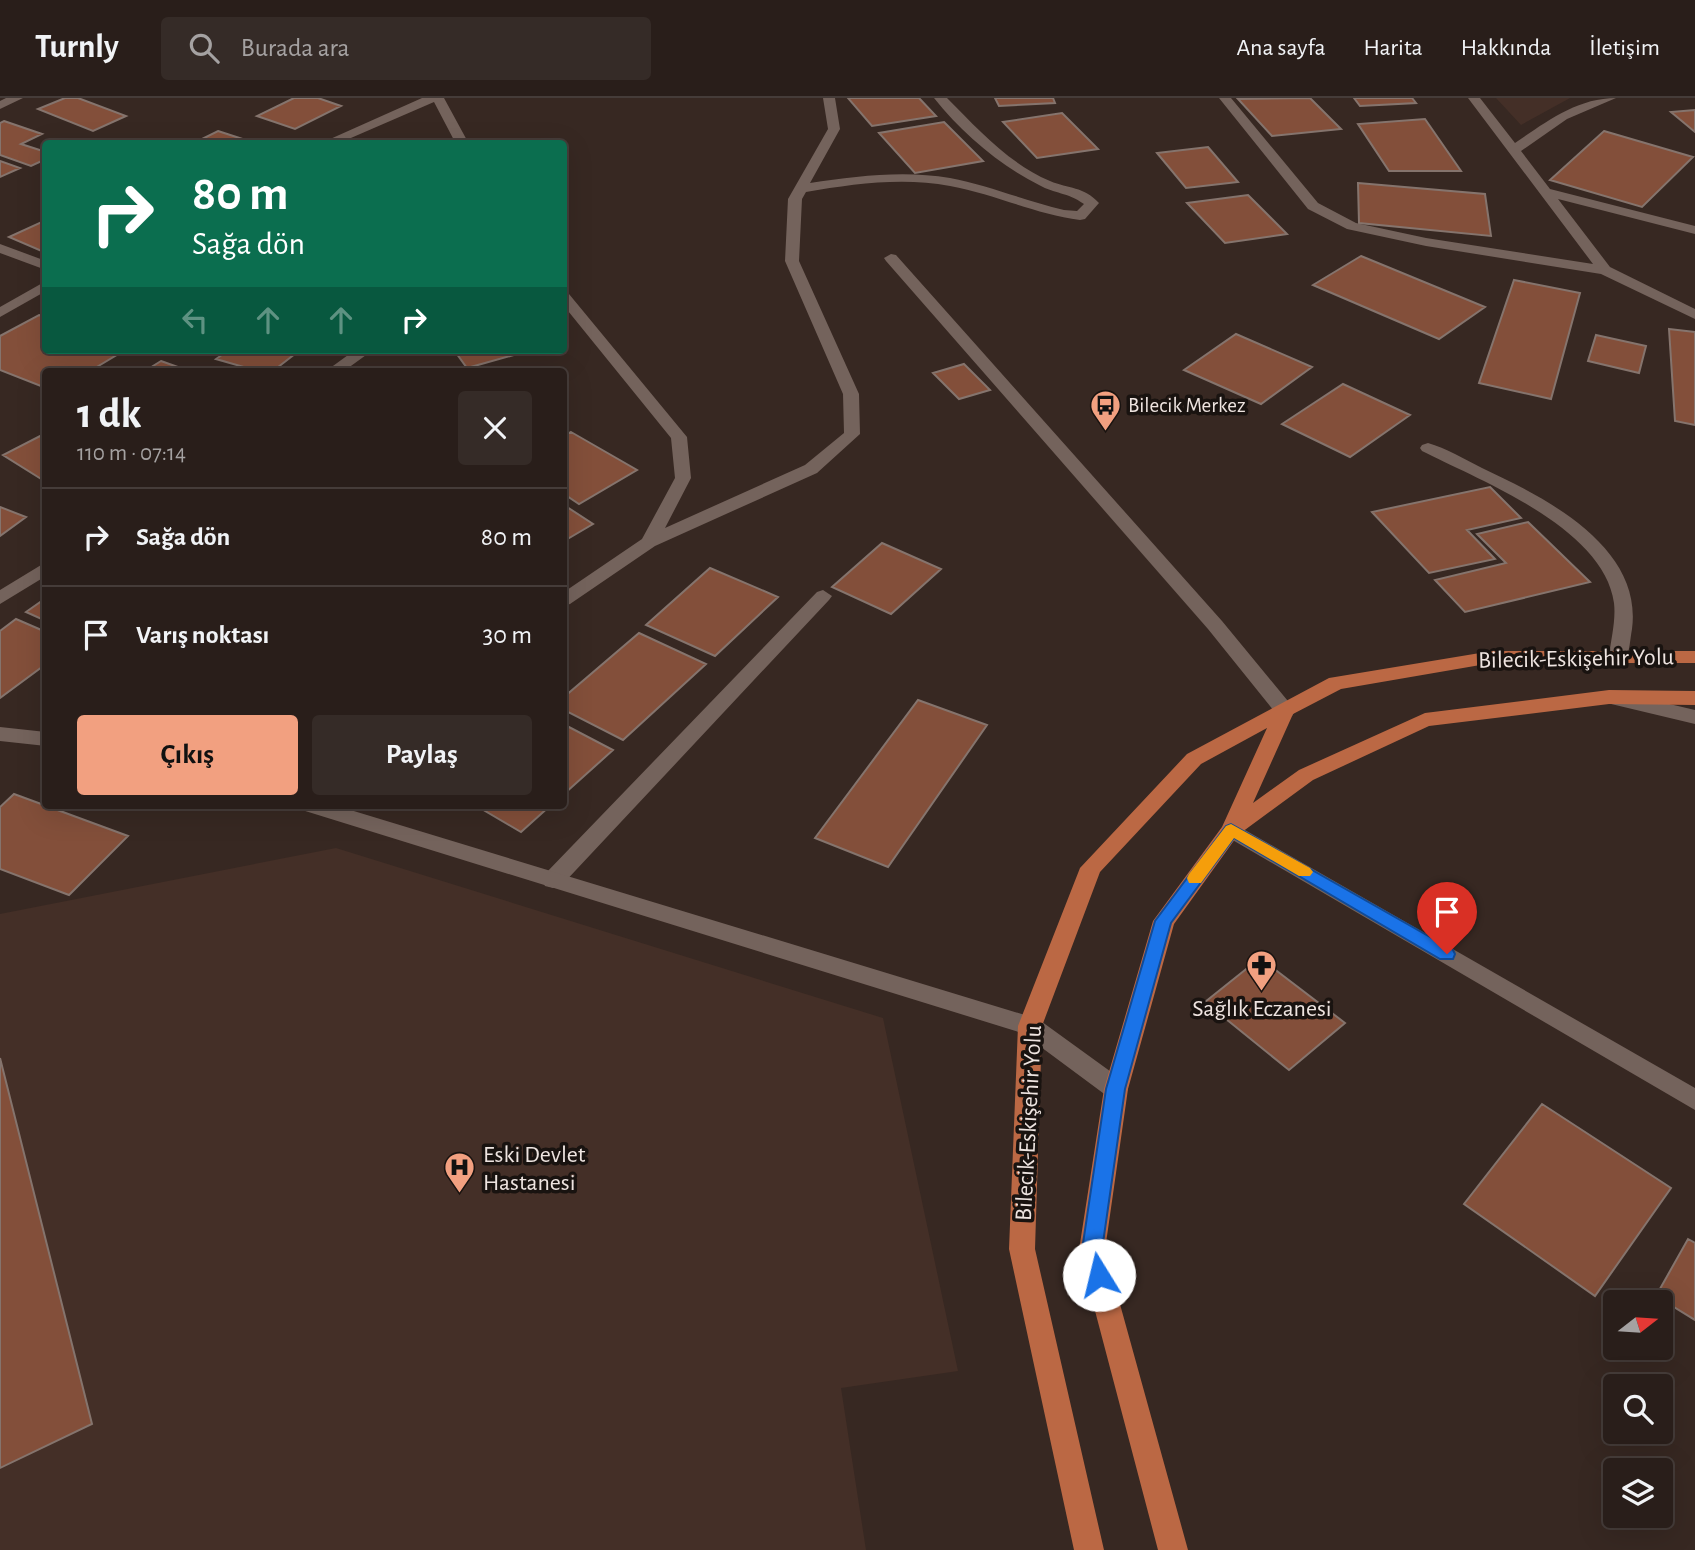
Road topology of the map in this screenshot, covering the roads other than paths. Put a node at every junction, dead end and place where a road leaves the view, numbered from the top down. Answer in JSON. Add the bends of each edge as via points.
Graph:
{"nodes":[{"id":1,"x":16,"y":98,"type":"edge"},
{"id":2,"x":432,"y":98,"type":"edge"},
{"id":3,"x":438,"y":98,"type":"edge"},
{"id":4,"x":829,"y":98,"type":"edge"},
{"id":5,"x":940,"y":98,"type":"edge"},
{"id":6,"x":1225,"y":98,"type":"edge"},
{"id":7,"x":1474,"y":98,"type":"edge"},
{"id":8,"x":1610,"y":98,"type":"edge"},
{"id":9,"x":0,"y":105,"type":"edge"},
{"id":10,"x":334,"y":140,"type":"edge"},
{"id":11,"x":461,"y":140,"type":"edge"},
{"id":12,"x":1514,"y":150,"type":"junction"},
{"id":13,"x":800,"y":189,"type":"junction"},
{"id":14,"x":1545,"y":192,"type":"junction"},
{"id":15,"x":1695,"y":230,"type":"edge"},
{"id":16,"x":0,"y":248,"type":"edge"},
{"id":17,"x":891,"y":258,"type":"dead end"},
{"id":18,"x":42,"y":264,"type":"edge"},
{"id":19,"x":1605,"y":270,"type":"junction"},
{"id":20,"x":42,"y":287,"type":"edge"},
{"id":21,"x":567,"y":302,"type":"edge"},
{"id":22,"x":0,"y":313,"type":"edge"},
{"id":23,"x":1695,"y":314,"type":"edge"},
{"id":24,"x":359,"y":354,"type":"edge"},
{"id":25,"x":338,"y":368,"type":"edge"},
{"id":26,"x":1428,"y":448,"type":"dead end"},
{"id":27,"x":649,"y":542,"type":"junction"},
{"id":28,"x":42,"y":570,"type":"edge"},
{"id":29,"x":823,"y":596,"type":"dead end"},
{"id":30,"x":0,"y":598,"type":"edge"},
{"id":31,"x":567,"y":598,"type":"edge"},
{"id":32,"x":1618,"y":656,"type":"junction"},
{"id":33,"x":1695,"y":657,"type":"edge"},
{"id":34,"x":1609,"y":697,"type":"junction"},
{"id":35,"x":1695,"y":698,"type":"edge"},
{"id":36,"x":1284,"y":711,"type":"junction"},
{"id":37,"x":1695,"y":717,"type":"edge"},
{"id":38,"x":0,"y":734,"type":"edge"},
{"id":39,"x":42,"y":739,"type":"edge"},
{"id":40,"x":322,"y":809,"type":"edge"},
{"id":41,"x":1231,"y":830,"type":"junction"},
{"id":42,"x":553,"y":880,"type":"junction"},
{"id":43,"x":1030,"y":1026,"type":"junction"},
{"id":44,"x":1116,"y":1089,"type":"junction"},
{"id":45,"x":1695,"y":1100,"type":"edge"},
{"id":46,"x":1089,"y":1550,"type":"edge"},
{"id":47,"x":1173,"y":1550,"type":"edge"}],
"edges":[{"from":1,"to":9,"type":"street"},
{"from":2,"to":10,"type":"street"},
{"from":3,"to":11,"type":"street"},
{"from":4,"to":13,"type":"street","via":[[834,129]]},
{"from":5,"to":13,"type":"street","via":[[995,153],[1046,184],[1073,190],[1092,203],[1080,216],[1053,214],[949,182],[906,179]]},
{"from":6,"to":19,"type":"street","via":[[1313,206],[1352,226]]},
{"from":7,"to":12,"type":"street"},
{"from":8,"to":12,"type":"street","via":[[1563,116]]},
{"from":12,"to":14,"type":"street"},
{"from":13,"to":27,"type":"street","via":[[795,199],[792,261],[851,394],[852,435],[811,469]]},
{"from":14,"to":15,"type":"street"},
{"from":14,"to":19,"type":"street"},
{"from":16,"to":18,"type":"street"},
{"from":17,"to":36,"type":"street","via":[[1215,625]]},
{"from":19,"to":23,"type":"street"},
{"from":20,"to":22,"type":"street"},
{"from":21,"to":27,"type":"street","via":[[679,437],[683,478]]},
{"from":24,"to":25,"type":"street"},
{"from":26,"to":32,"type":"street","via":[[1560,516],[1586,540],[1614,575],[1623,601]]},
{"from":27,"to":31,"type":"street"},
{"from":28,"to":30,"type":"street"},
{"from":29,"to":42,"type":"street"},
{"from":32,"to":33,"type":"main road","name":"Bilecik-Eskişehir Yolu"},
{"from":32,"to":36,"type":"main road","name":"Bilecik-Eskişehir Yolu","via":[[1492,657],[1336,684]]},
{"from":34,"to":35,"type":"main road","name":"Bilecik-Eskişehir Yolu"},
{"from":34,"to":37,"type":"street"},
{"from":34,"to":41,"type":"main road","name":"Bilecik-Eskişehir Yolu","via":[[1425,720],[1306,775]]},
{"from":36,"to":41,"type":"main road"},
{"from":36,"to":43,"type":"main road","name":"Bilecik-Eskişehir Yolu","via":[[1194,759],[1091,868]]},
{"from":38,"to":39,"type":"street"},
{"from":40,"to":42,"type":"street"},
{"from":41,"to":44,"type":"main road","name":"Bilecik-Eskişehir Yolu","via":[[1164,921]]},
{"from":41,"to":45,"type":"street"},
{"from":42,"to":43,"type":"street"},
{"from":43,"to":44,"type":"street"},
{"from":43,"to":46,"type":"main road","name":"Bilecik-Eskişehir Yolu","via":[[1022,1249]]},
{"from":44,"to":47,"type":"main road","name":"Bilecik-Eskişehir Yolu","via":[[1092,1250]]}]}
